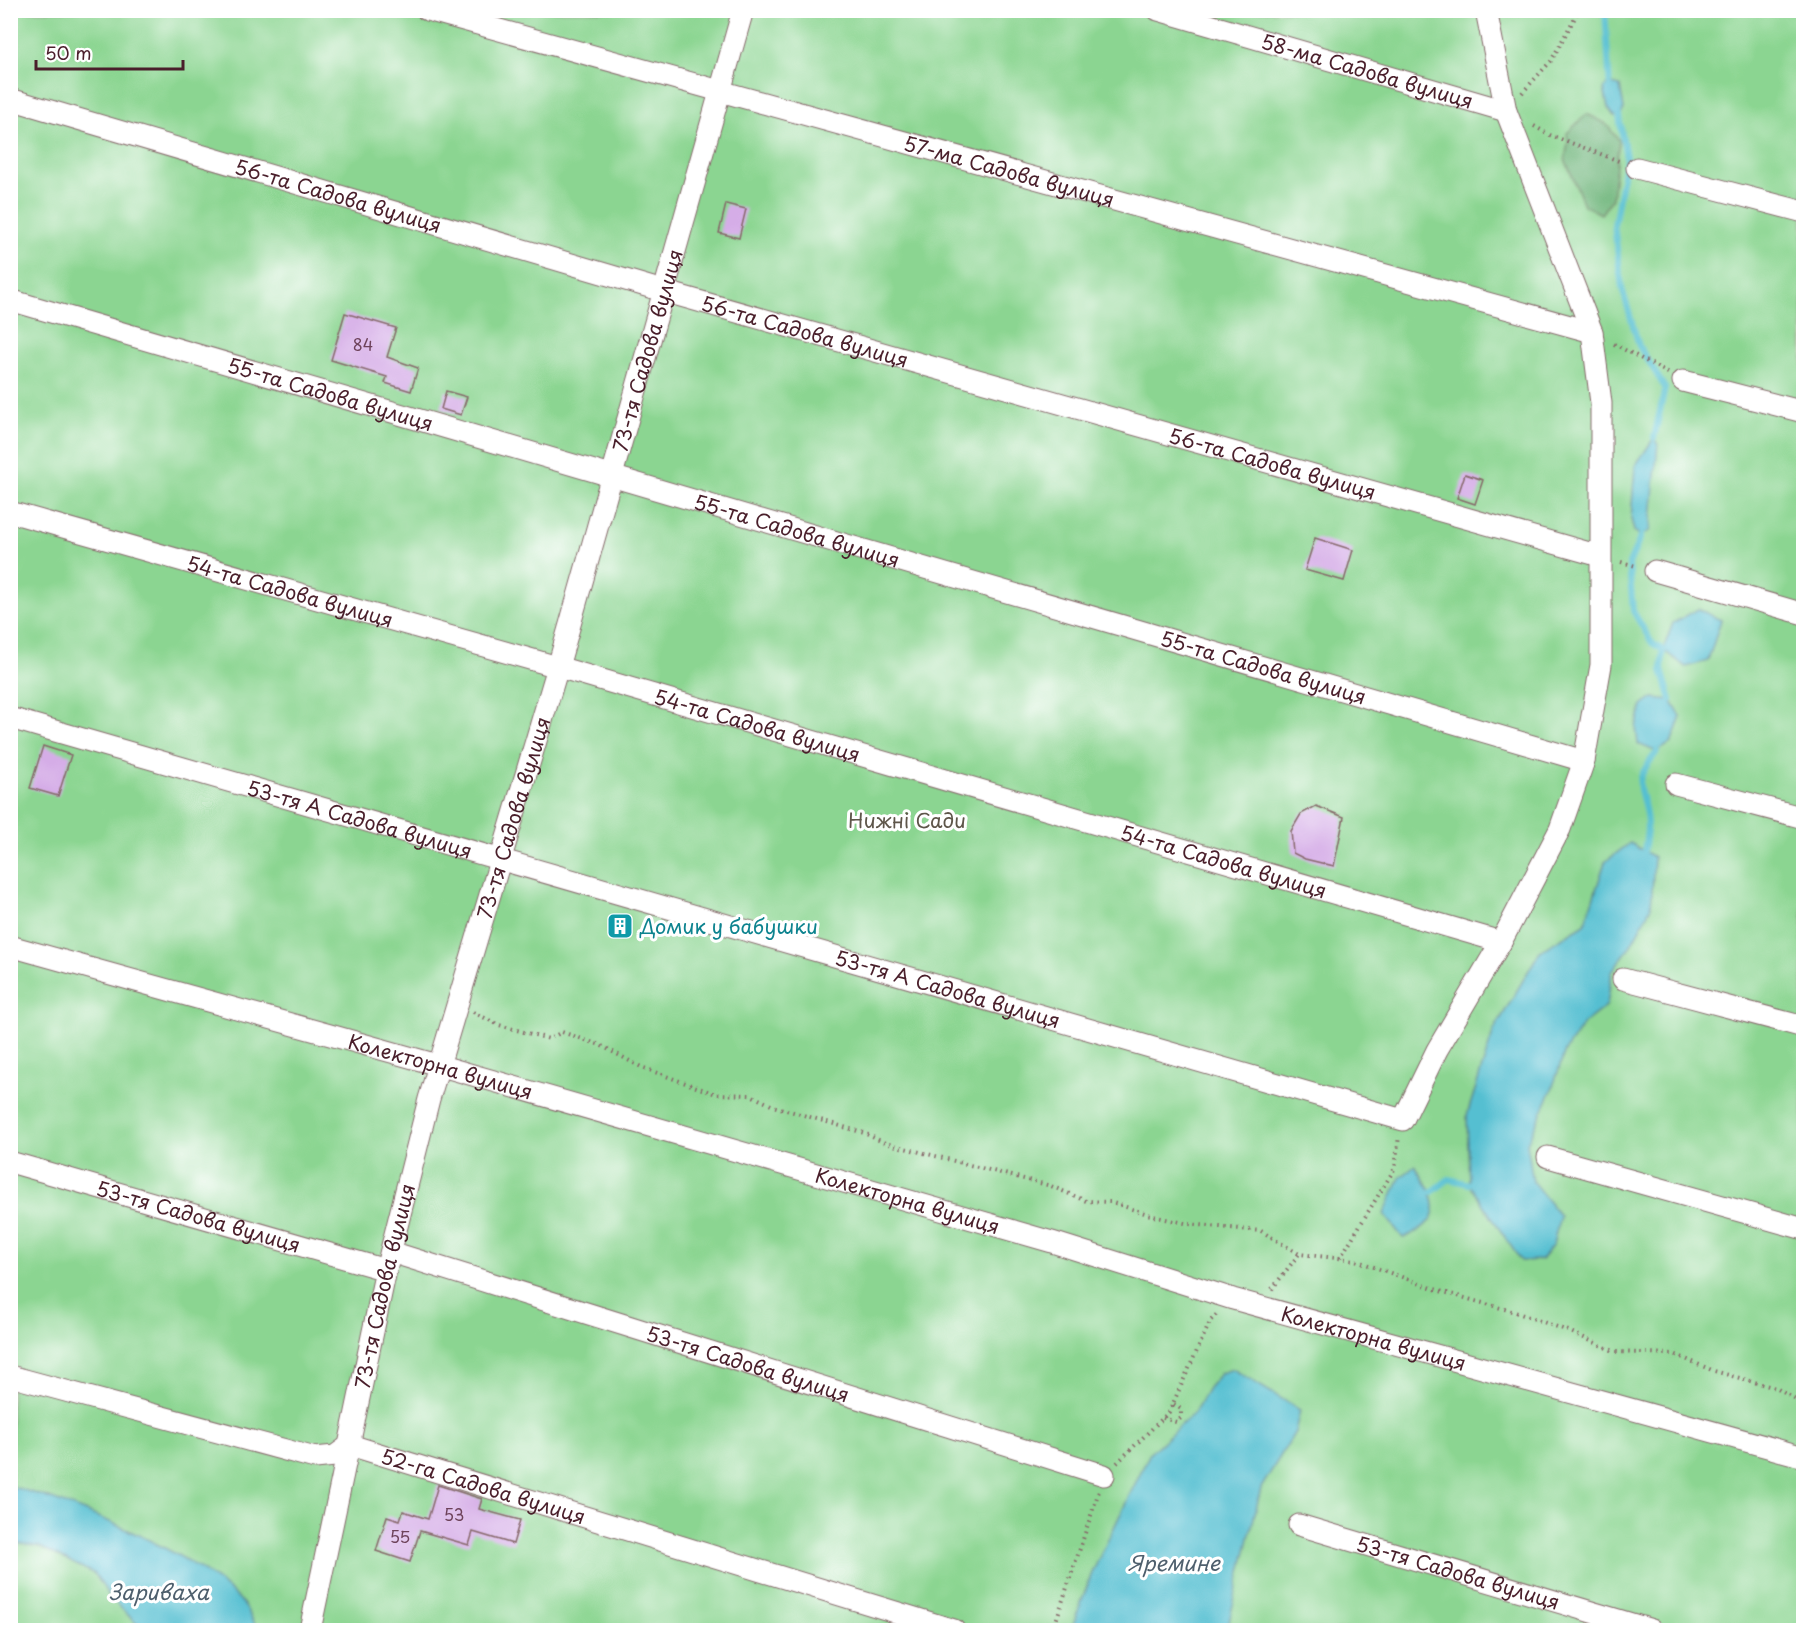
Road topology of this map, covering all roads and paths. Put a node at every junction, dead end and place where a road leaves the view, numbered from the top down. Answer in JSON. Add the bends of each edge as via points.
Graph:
{"nodes":[{"id":1,"x":427,"y":10,"type":"edge"},
{"id":2,"x":743,"y":10,"type":"edge"},
{"id":3,"x":1158,"y":10,"type":"edge"},
{"id":4,"x":1486,"y":10,"type":"edge"},
{"id":5,"x":1579,"y":10,"type":"edge"},
{"id":6,"x":720,"y":93,"type":"junction"},
{"id":7,"x":10,"y":99,"type":"edge"},
{"id":8,"x":1506,"y":111,"type":"junction"},
{"id":9,"x":1613,"y":159,"type":"dead end"},
{"id":10,"x":1637,"y":168,"type":"dead end"},
{"id":11,"x":1803,"y":212,"type":"edge"},
{"id":12,"x":663,"y":291,"type":"junction"},
{"id":13,"x":10,"y":300,"type":"edge"},
{"id":14,"x":1592,"y":332,"type":"junction"},
{"id":15,"x":1631,"y":353,"type":"dead end"},
{"id":16,"x":1675,"y":376,"type":"joint"},
{"id":17,"x":1803,"y":412,"type":"edge"},
{"id":18,"x":611,"y":475,"type":"junction"},
{"id":19,"x":10,"y":512,"type":"edge"},
{"id":20,"x":1608,"y":558,"type":"junction"},
{"id":21,"x":1649,"y":570,"type":"joint"},
{"id":22,"x":1803,"y":614,"type":"edge"},
{"id":23,"x":558,"y":667,"type":"junction"},
{"id":24,"x":10,"y":718,"type":"edge"},
{"id":25,"x":1584,"y":761,"type":"junction"},
{"id":26,"x":1676,"y":784,"type":"dead end"},
{"id":27,"x":1803,"y":818,"type":"edge"},
{"id":28,"x":499,"y":861,"type":"junction"},
{"id":29,"x":1502,"y":942,"type":"junction"},
{"id":30,"x":10,"y":946,"type":"edge"},
{"id":31,"x":1623,"y":979,"type":"dead end"},
{"id":32,"x":456,"y":1004,"type":"junction"},
{"id":33,"x":1803,"y":1028,"type":"edge"},
{"id":34,"x":438,"y":1065,"type":"junction"},
{"id":35,"x":1400,"y":1121,"type":"junction"},
{"id":36,"x":1548,"y":1158,"type":"dead end"},
{"id":37,"x":10,"y":1162,"type":"edge"},
{"id":38,"x":1803,"y":1229,"type":"edge"},
{"id":39,"x":1299,"y":1254,"type":"junction"},
{"id":40,"x":1340,"y":1258,"type":"junction"},
{"id":41,"x":389,"y":1261,"type":"junction"},
{"id":42,"x":1233,"y":1299,"type":"junction"},
{"id":43,"x":1259,"y":1306,"type":"junction"},
{"id":44,"x":10,"y":1376,"type":"edge"},
{"id":45,"x":1173,"y":1404,"type":"junction"},
{"id":46,"x":1803,"y":1405,"type":"edge"},
{"id":47,"x":1163,"y":1419,"type":"junction"},
{"id":48,"x":350,"y":1445,"type":"junction"},
{"id":49,"x":1803,"y":1457,"type":"edge"},
{"id":50,"x":1104,"y":1475,"type":"junction"},
{"id":51,"x":1299,"y":1525,"type":"dead end"},
{"id":52,"x":310,"y":1630,"type":"edge"},
{"id":53,"x":954,"y":1630,"type":"edge"},
{"id":54,"x":1053,"y":1630,"type":"edge"},
{"id":55,"x":1652,"y":1630,"type":"edge"}],
"edges":[{"from":1,"to":6,"type":"street","name":"57-ма Садова вулиця"},
{"from":2,"to":6,"type":"street","name":"73-тя Садова вулиця"},
{"from":3,"to":8,"type":"street","name":"58-ма Садова вулиця"},
{"from":4,"to":8,"type":"street"},
{"from":5,"to":8,"type":"path","via":[[1551,61]]},
{"from":6,"to":12,"type":"street","name":"73-тя Садова вулиця"},
{"from":6,"to":14,"type":"street","name":"57-ма Садова вулиця"},
{"from":7,"to":12,"type":"street","name":"56-та Садова вулиця"},
{"from":8,"to":9,"type":"path","via":[[1550,135]]},
{"from":8,"to":14,"type":"street"},
{"from":10,"to":11,"type":"street"},
{"from":12,"to":18,"type":"street","name":"73-тя Садова вулиця"},
{"from":12,"to":20,"type":"street","name":"56-та Садова вулиця"},
{"from":13,"to":18,"type":"street","name":"55-та Садова вулиця"},
{"from":14,"to":20,"type":"street","via":[[1601,403]]},
{"from":15,"to":16,"type":"path"},
{"from":16,"to":17,"type":"street"},
{"from":18,"to":23,"type":"street","name":"73-тя Садова вулиця"},
{"from":18,"to":25,"type":"street","name":"55-та Садова вулиця"},
{"from":19,"to":23,"type":"street","name":"54-та Садова вулиця"},
{"from":20,"to":21,"type":"path"},
{"from":20,"to":25,"type":"street","via":[[1601,665]]},
{"from":21,"to":22,"type":"street"},
{"from":23,"to":28,"type":"street","name":"73-тя Садова вулиця"},
{"from":23,"to":29,"type":"street","name":"54-та Садова вулиця"},
{"from":24,"to":28,"type":"street","name":"53-тя А Садова вулиця"},
{"from":25,"to":29,"type":"street","via":[[1560,829]]},
{"from":26,"to":27,"type":"street"},
{"from":28,"to":32,"type":"street","name":"73-тя Садова вулиця"},
{"from":28,"to":35,"type":"street","name":"53-тя А Садова вулиця"},
{"from":29,"to":35,"type":"street","via":[[1437,1050],[1407,1115]]},
{"from":30,"to":34,"type":"street","name":"Колекторна вулиця"},
{"from":31,"to":33,"type":"street"},
{"from":32,"to":34,"type":"street","name":"73-тя Садова вулиця"},
{"from":32,"to":39,"type":"path","via":[[499,1025],[549,1039],[562,1032],[600,1045],[641,1067],[716,1094],[751,1095],[885,1143],[1051,1186],[1086,1201],[1110,1202],[1189,1224],[1261,1231]]},
{"from":34,"to":41,"type":"street","name":"73-тя Садова вулиця"},
{"from":34,"to":42,"type":"street","name":"Колекторна вулиця","via":[[1052,1242]]},
{"from":35,"to":40,"type":"path","via":[[1395,1168]]},
{"from":36,"to":38,"type":"street"},
{"from":37,"to":41,"type":"street","name":"53-тя Садова вулиця"},
{"from":39,"to":40,"type":"path"},
{"from":39,"to":43,"type":"path"},
{"from":40,"to":46,"type":"path","via":[[1526,1316],[1616,1352],[1674,1354],[1714,1371],[1776,1389]]},
{"from":41,"to":48,"type":"street","name":"73-тя Садова вулиця"},
{"from":41,"to":50,"type":"street","name":"53-тя Садова вулиця"},
{"from":42,"to":43,"type":"street","name":"Колекторна вулиця"},
{"from":42,"to":45,"type":"path","via":[[1211,1320]]},
{"from":43,"to":49,"type":"street","name":"Колекторна вулиця"},
{"from":44,"to":48,"type":"street","via":[[315,1458],[335,1456]]},
{"from":45,"to":47,"type":"path"},
{"from":45,"to":47,"type":"path","via":[[1181,1409],[1181,1418],[1176,1422]]},
{"from":47,"to":50,"type":"path"},
{"from":48,"to":52,"type":"street","name":"73-тя Садова вулиця"},
{"from":48,"to":53,"type":"street","name":"52-га Садова вулиця"},
{"from":50,"to":54,"type":"path"},
{"from":51,"to":55,"type":"street","name":"53-тя Садова вулиця"}]}
